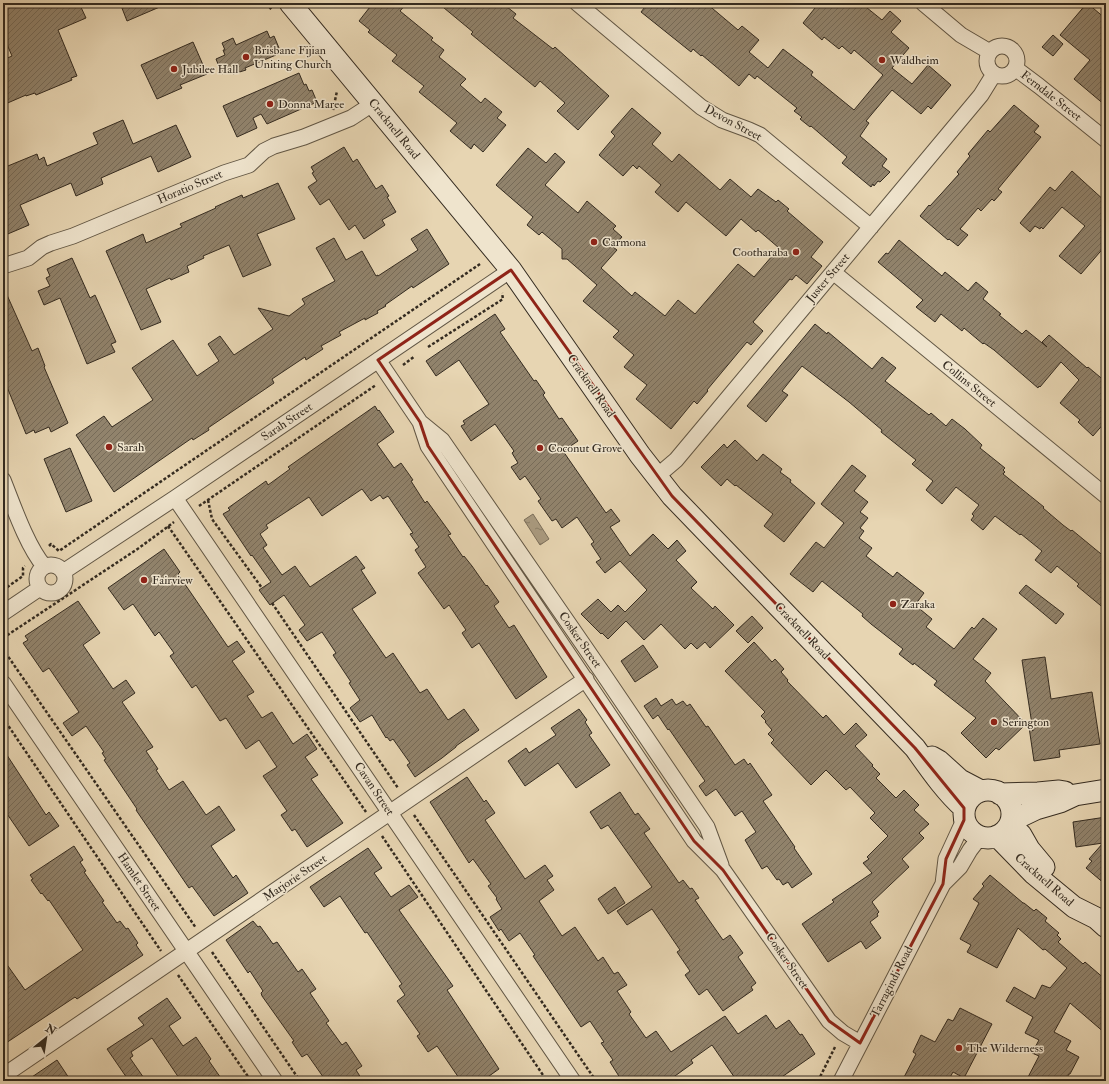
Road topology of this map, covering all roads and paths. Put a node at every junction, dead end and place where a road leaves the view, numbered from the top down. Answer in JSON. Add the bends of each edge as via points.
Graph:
{"nodes":[{"id":1,"x":290,"y":3,"type":"edge"},
{"id":2,"x":577,"y":3,"type":"edge"},
{"id":3,"x":923,"y":3,"type":"edge"},
{"id":4,"x":990,"y":52,"type":"junction"},
{"id":5,"x":1015,"y":68,"type":"junction"},
{"id":6,"x":994,"y":74,"type":"junction"},
{"id":7,"x":337,"y":91,"type":"dead end"},
{"id":8,"x":374,"y":103,"type":"junction"},
{"id":9,"x":333,"y":110,"type":"dead end"},
{"id":10,"x":1106,"y":140,"type":"edge"},
{"id":11,"x":871,"y":227,"type":"junction"},
{"id":12,"x":480,"y":264,"type":"dead end"},
{"id":13,"x":3,"y":266,"type":"edge"},
{"id":14,"x":511,"y":270,"type":"junction"},
{"id":15,"x":833,"y":272,"type":"junction"},
{"id":16,"x":503,"y":299,"type":"dead end"},
{"id":17,"x":424,"y":349,"type":"dead end"},
{"id":18,"x":418,"y":354,"type":"dead end"},
{"id":19,"x":378,"y":360,"type":"junction"},
{"id":20,"x":403,"y":365,"type":"dead end"},
{"id":21,"x":376,"y":385,"type":"dead end"},
{"id":22,"x":420,"y":422,"type":"junction"},
{"id":23,"x":656,"y":477,"type":"junction"},
{"id":24,"x":3,"y":480,"type":"edge"},
{"id":25,"x":1106,"y":496,"type":"edge"},
{"id":26,"x":175,"y":498,"type":"junction"},
{"id":27,"x":208,"y":500,"type":"junction"},
{"id":28,"x":199,"y":506,"type":"dead end"},
{"id":29,"x":175,"y":521,"type":"dead end"},
{"id":30,"x":168,"y":526,"type":"junction"},
{"id":31,"x":46,"y":548,"type":"dead end"},
{"id":32,"x":26,"y":565,"type":"dead end"},
{"id":33,"x":44,"y":566,"type":"junction"},
{"id":34,"x":63,"y":572,"type":"junction"},
{"id":35,"x":40,"y":588,"type":"junction"},
{"id":36,"x":262,"y":588,"type":"dead end"},
{"id":37,"x":3,"y":590,"type":"edge"},
{"id":38,"x":272,"y":604,"type":"dead end"},
{"id":39,"x":3,"y":613,"type":"edge"},
{"id":40,"x":4,"y":638,"type":"edge"},
{"id":41,"x":586,"y":679,"type":"junction"},
{"id":42,"x":3,"y":683,"type":"edge"},
{"id":43,"x":3,"y":718,"type":"edge"},
{"id":44,"x":915,"y":748,"type":"junction"},
{"id":45,"x":1106,"y":790,"type":"edge"},
{"id":46,"x":990,"y":792,"type":"junction"},
{"id":47,"x":401,"y":794,"type":"dead end"},
{"id":48,"x":1075,"y":795,"type":"junction"},
{"id":49,"x":410,"y":808,"type":"dead end"},
{"id":50,"x":390,"y":813,"type":"junction"},
{"id":51,"x":964,"y":814,"type":"junction"},
{"id":52,"x":369,"y":817,"type":"dead end"},
{"id":53,"x":999,"y":829,"type":"junction"},
{"id":54,"x":378,"y":830,"type":"dead end"},
{"id":55,"x":723,"y":870,"type":"junction"},
{"id":56,"x":943,"y":884,"type":"junction"},
{"id":57,"x":1101,"y":923,"type":"edge"},
{"id":58,"x":199,"y":933,"type":"dead end"},
{"id":59,"x":210,"y":948,"type":"dead end"},
{"id":60,"x":187,"y":952,"type":"junction"},
{"id":61,"x":162,"y":953,"type":"dead end"},
{"id":62,"x":174,"y":970,"type":"dead end"},
{"id":63,"x":860,"y":1043,"type":"junction"},
{"id":64,"x":832,"y":1053,"type":"dead end"},
{"id":65,"x":3,"y":1076,"type":"edge"},
{"id":66,"x":251,"y":1081,"type":"edge"},
{"id":67,"x":275,"y":1081,"type":"edge"},
{"id":68,"x":300,"y":1081,"type":"edge"},
{"id":69,"x":548,"y":1081,"type":"edge"},
{"id":70,"x":572,"y":1081,"type":"edge"},
{"id":71,"x":596,"y":1081,"type":"edge"},
{"id":72,"x":818,"y":1081,"type":"edge"},
{"id":73,"x":841,"y":1081,"type":"edge"}],
"edges":[{"from":1,"to":8,"type":"street","name":"Cracknell Road"},
{"from":2,"to":11,"type":"street","name":"Devon Street","via":[[701,107],[722,120],[760,135]]},
{"from":3,"to":4,"type":"street","via":[[961,35]]},
{"from":4,"to":5,"type":"street","via":[[1003,45],[1012,49],[1017,58]]},
{"from":4,"to":6,"type":"street","via":[[987,61]]},
{"from":5,"to":6,"type":"street","via":[[1008,74]]},
{"from":5,"to":10,"type":"street","name":"Ferndale Street"},
{"from":6,"to":11,"type":"street","name":"Juster Street","via":[[981,95]]},
{"from":7,"to":9,"type":"path"},
{"from":8,"to":13,"type":"street","name":"Horatio Street","via":[[351,118],[274,146],[264,151],[249,165],[51,243],[28,258]]},
{"from":8,"to":14,"type":"street","name":"Cracknell Road"},
{"from":11,"to":15,"type":"street","name":"Juster Street"},
{"from":12,"to":31,"type":"path","via":[[59,551],[51,544]]},
{"from":14,"to":19,"type":"street","name":"Sarah Street"},
{"from":14,"to":23,"type":"street","name":"Cracknell Road"},
{"from":15,"to":23,"type":"street","name":"Juster Street","via":[[681,454]]},
{"from":15,"to":25,"type":"street","name":"Collins Street"},
{"from":16,"to":17,"type":"path"},
{"from":18,"to":20,"type":"path"},
{"from":19,"to":22,"type":"street","name":"Cosker Street"},
{"from":19,"to":26,"type":"street","name":"Sarah Street"},
{"from":21,"to":27,"type":"path"},
{"from":22,"to":41,"type":"street","name":"Cosker Street","via":[[428,446]]},
{"from":22,"to":55,"type":"street","name":"Cosker Street","via":[[442,440],[707,827]]},
{"from":23,"to":44,"type":"street","name":"Cracknell Road","via":[[700,527]]},
{"from":24,"to":33,"type":"street","via":[[26,535]]},
{"from":26,"to":34,"type":"street","name":"Sarah Street"},
{"from":26,"to":50,"type":"street","name":"Cavan Street"},
{"from":27,"to":28,"type":"path"},
{"from":27,"to":36,"type":"path","via":[[212,519]]},
{"from":29,"to":30,"type":"path"},
{"from":30,"to":40,"type":"path"},
{"from":30,"to":52,"type":"path"},
{"from":32,"to":37,"type":"path","via":[[23,568],[23,576]]},
{"from":33,"to":34,"type":"street","via":[[56,566]]},
{"from":33,"to":35,"type":"street","via":[[36,576]]},
{"from":34,"to":35,"type":"street","via":[[65,580],[57,592],[48,593]]},
{"from":35,"to":39,"type":"street"},
{"from":38,"to":47,"type":"path"},
{"from":40,"to":58,"type":"path","via":[[5,652]]},
{"from":41,"to":50,"type":"street","name":"Marjorie Street"},
{"from":41,"to":55,"type":"street","name":"Cosker Street","via":[[694,841]]},
{"from":42,"to":60,"type":"street","name":"Hamlet Street"},
{"from":43,"to":61,"type":"path"},
{"from":44,"to":46,"type":"street","name":"Cracknell Road","via":[[939,761],[960,780]]},
{"from":44,"to":51,"type":"street","name":"Cracknell Road"},
{"from":45,"to":48,"type":"street"},
{"from":46,"to":48,"type":"street","via":[[1059,791]]},
{"from":46,"to":51,"type":"street","via":[[973,795]]},
{"from":46,"to":53,"type":"street","via":[[1006,799],[1012,813]]},
{"from":48,"to":53,"type":"street","via":[[1036,809]]},
{"from":49,"to":71,"type":"path"},
{"from":50,"to":60,"type":"street","name":"Marjorie Street"},
{"from":50,"to":70,"type":"street","name":"Cavan Street"},
{"from":51,"to":53,"type":"street","via":[[973,833]]},
{"from":51,"to":56,"type":"street","name":"Tarragindi Road","via":[[946,859]]},
{"from":53,"to":56,"type":"street","name":"Tarragindi Road","via":[[970,850],[960,867]]},
{"from":53,"to":57,"type":"street","name":"Cracknell Road","via":[[1021,834],[1036,859],[1081,898]]},
{"from":54,"to":69,"type":"path"},
{"from":55,"to":63,"type":"street","name":"Cosker Street","via":[[829,1021]]},
{"from":56,"to":63,"type":"street","name":"Tarragindi Road"},
{"from":59,"to":68,"type":"path"},
{"from":60,"to":65,"type":"street","name":"Marjorie Street"},
{"from":60,"to":67,"type":"street","name":"Hamlet Street"},
{"from":62,"to":66,"type":"path"},
{"from":63,"to":73,"type":"street","name":"Tarragindi Road"},
{"from":64,"to":72,"type":"path"}]}
